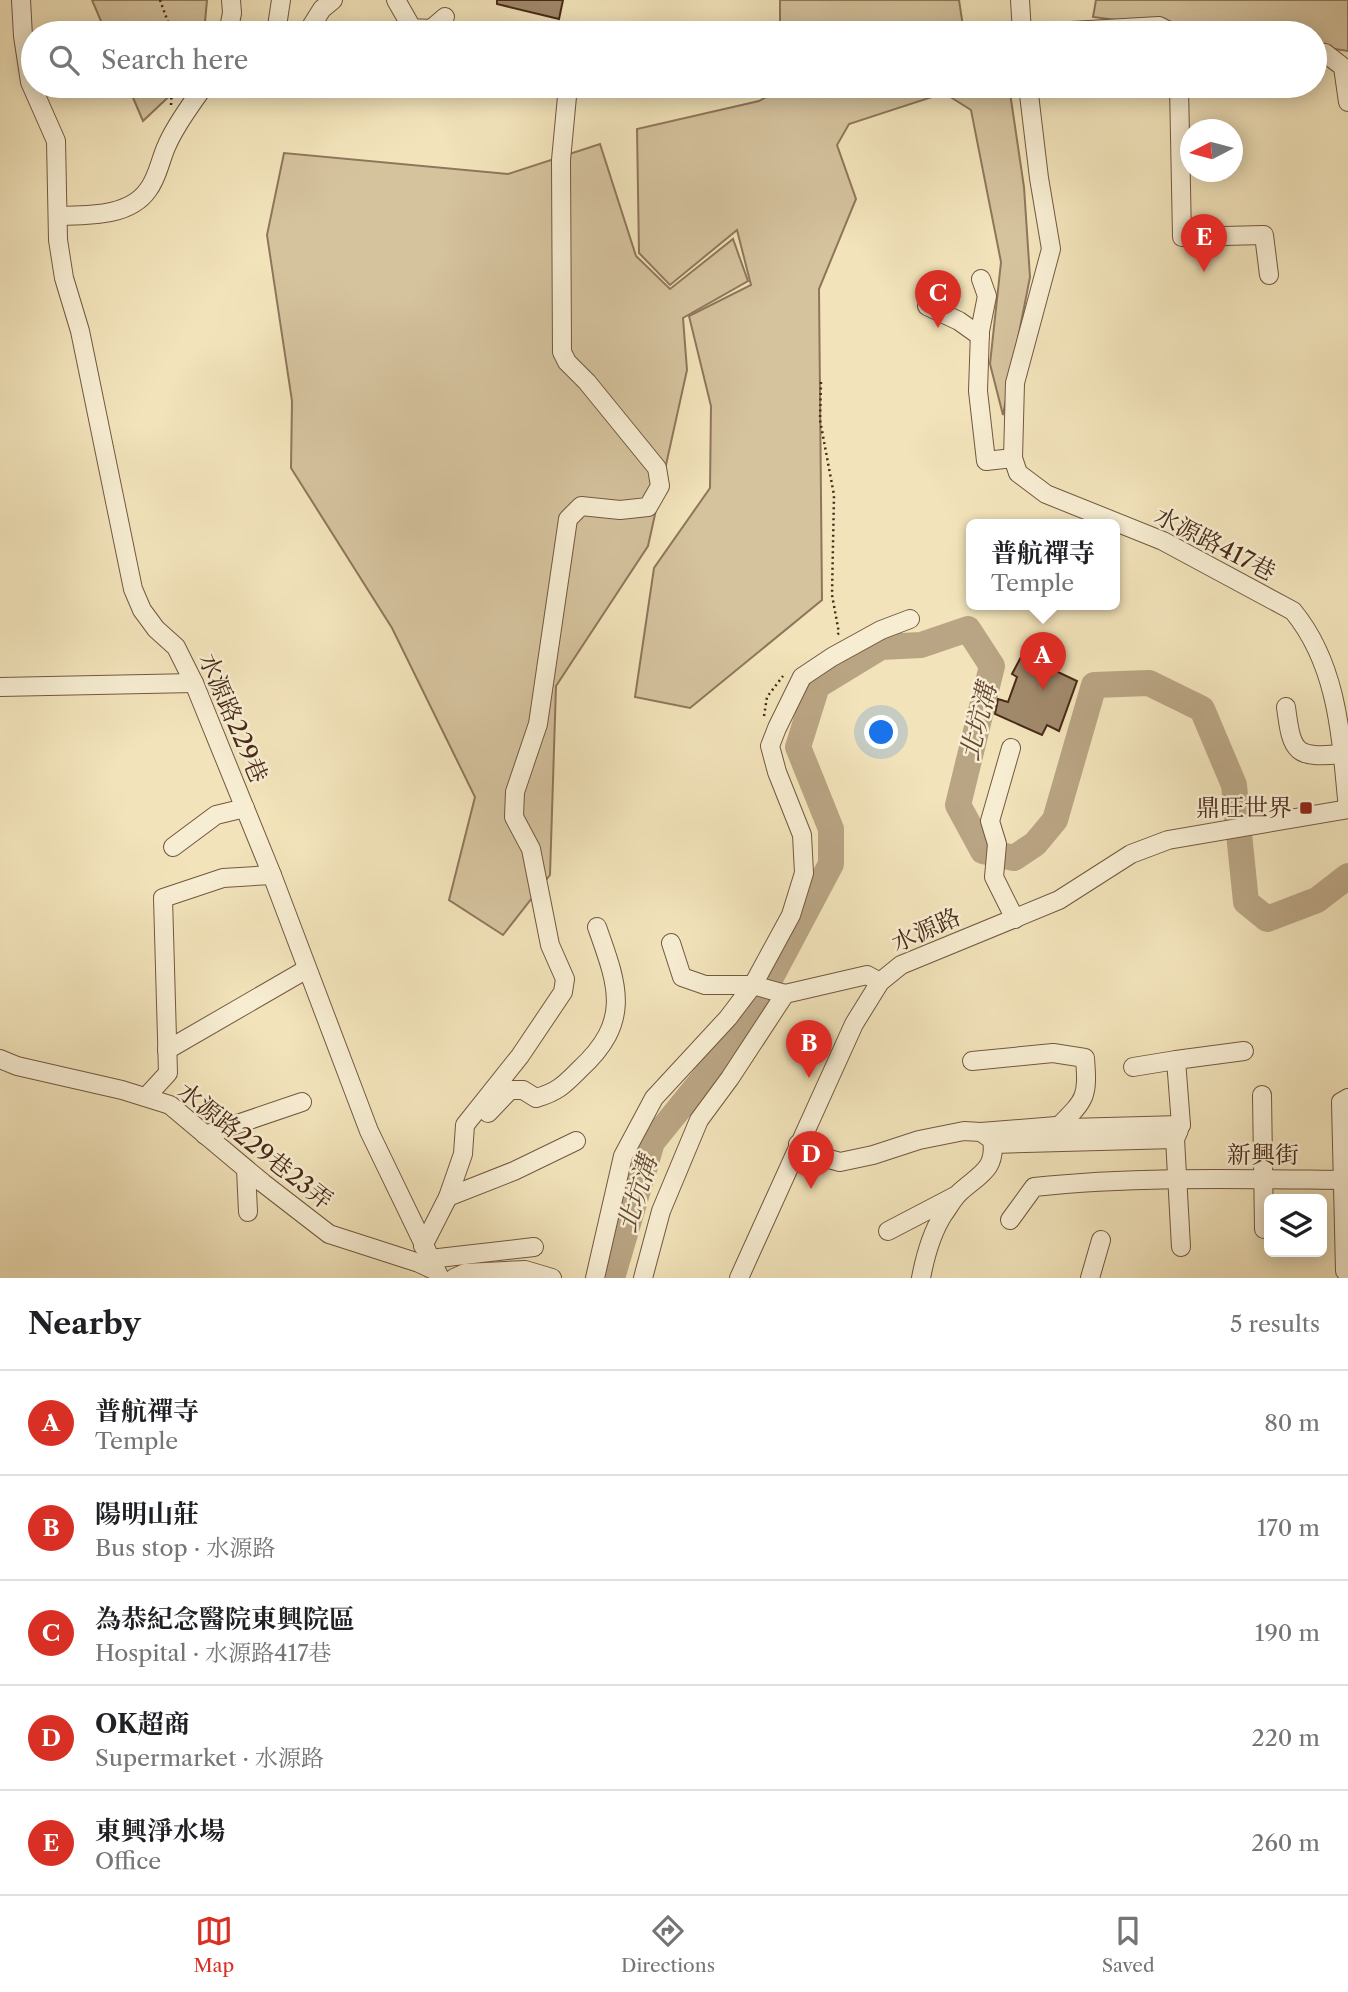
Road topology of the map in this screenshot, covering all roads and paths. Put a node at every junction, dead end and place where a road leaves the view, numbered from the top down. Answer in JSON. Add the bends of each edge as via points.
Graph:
{"nodes":[{"id":1,"x":21,"y":0,"type":"edge"},
{"id":2,"x":160,"y":0,"type":"edge"},
{"id":3,"x":231,"y":0,"type":"edge"},
{"id":4,"x":281,"y":0,"type":"edge"},
{"id":5,"x":332,"y":0,"type":"edge"},
{"id":6,"x":396,"y":0,"type":"edge"},
{"id":7,"x":1020,"y":0,"type":"edge"},
{"id":8,"x":445,"y":17,"type":"dead end"},
{"id":9,"x":22,"y":21,"type":"edge"},
{"id":10,"x":168,"y":21,"type":"edge"},
{"id":11,"x":230,"y":21,"type":"edge"},
{"id":12,"x":278,"y":21,"type":"edge"},
{"id":13,"x":314,"y":21,"type":"edge"},
{"id":14,"x":408,"y":21,"type":"edge"},
{"id":15,"x":440,"y":21,"type":"edge"},
{"id":16,"x":1021,"y":21,"type":"edge"},
{"id":17,"x":1327,"y":55,"type":"edge"},
{"id":18,"x":37,"y":98,"type":"edge"},
{"id":19,"x":196,"y":98,"type":"edge"},
{"id":20,"x":567,"y":98,"type":"edge"},
{"id":21,"x":1029,"y":98,"type":"edge"},
{"id":22,"x":1179,"y":98,"type":"edge"},
{"id":23,"x":1348,"y":100,"type":"edge"},
{"id":24,"x":58,"y":216,"type":"junction"},
{"id":25,"x":1269,"y":275,"type":"dead end"},
{"id":26,"x":981,"y":279,"type":"dead end"},
{"id":27,"x":927,"y":306,"type":"dead end"},
{"id":28,"x":979,"y":336,"type":"junction"},
{"id":29,"x":821,"y":382,"type":"dead end"},
{"id":30,"x":1013,"y":458,"type":"junction"},
{"id":31,"x":1066,"y":504,"type":"junction"},
{"id":32,"x":1070,"y":519,"type":"edge"},
{"id":33,"x":1105,"y":519,"type":"edge"},
{"id":34,"x":1120,"y":525,"type":"edge"},
{"id":35,"x":910,"y":619,"type":"dead end"},
{"id":36,"x":831,"y":639,"type":"dead end"},
{"id":37,"x":784,"y":675,"type":"dead end"},
{"id":38,"x":194,"y":683,"type":"junction"},
{"id":39,"x":0,"y":687,"type":"edge"},
{"id":40,"x":1286,"y":707,"type":"dead end"},
{"id":41,"x":762,"y":724,"type":"dead end"},
{"id":42,"x":1011,"y":748,"type":"dead end"},
{"id":43,"x":1343,"y":754,"type":"junction"},
{"id":44,"x":245,"y":808,"type":"junction"},
{"id":45,"x":1348,"y":809,"type":"edge"},
{"id":46,"x":173,"y":847,"type":"dead end"},
{"id":47,"x":272,"y":875,"type":"junction"},
{"id":48,"x":1015,"y":919,"type":"junction"},
{"id":49,"x":597,"y":927,"type":"dead end"},
{"id":50,"x":671,"y":943,"type":"dead end"},
{"id":51,"x":307,"y":969,"type":"junction"},
{"id":52,"x":880,"y":982,"type":"junction"},
{"id":53,"x":752,"y":985,"type":"junction"},
{"id":54,"x":785,"y":995,"type":"junction"},
{"id":55,"x":167,"y":1050,"type":"junction"},
{"id":56,"x":1244,"y":1051,"type":"dead end"},
{"id":57,"x":0,"y":1059,"type":"edge"},
{"id":58,"x":1176,"y":1060,"type":"junction"},
{"id":59,"x":972,"y":1061,"type":"dead end"},
{"id":60,"x":1133,"y":1067,"type":"dead end"},
{"id":61,"x":1262,"y":1096,"type":"dead end"},
{"id":62,"x":146,"y":1097,"type":"junction"},
{"id":63,"x":1344,"y":1100,"type":"edge"},
{"id":64,"x":302,"y":1102,"type":"dead end"},
{"id":65,"x":1178,"y":1132,"type":"junction"},
{"id":66,"x":1059,"y":1134,"type":"junction"},
{"id":67,"x":205,"y":1135,"type":"junction"},
{"id":68,"x":987,"y":1138,"type":"junction"},
{"id":69,"x":576,"y":1142,"type":"dead end"},
{"id":70,"x":798,"y":1144,"type":"junction"},
{"id":71,"x":463,"y":1154,"type":"junction"},
{"id":72,"x":246,"y":1169,"type":"junction"},
{"id":73,"x":1262,"y":1179,"type":"junction"},
{"id":74,"x":1178,"y":1180,"type":"junction"},
{"id":75,"x":1345,"y":1180,"type":"edge"},
{"id":76,"x":958,"y":1194,"type":"junction"},
{"id":77,"x":448,"y":1198,"type":"junction"},
{"id":78,"x":248,"y":1212,"type":"dead end"},
{"id":79,"x":1010,"y":1220,"type":"dead end"},
{"id":80,"x":1264,"y":1229,"type":"dead end"},
{"id":81,"x":888,"y":1231,"type":"dead end"},
{"id":82,"x":1101,"y":1240,"type":"dead end"},
{"id":83,"x":534,"y":1247,"type":"dead end"},
{"id":84,"x":1181,"y":1247,"type":"dead end"},
{"id":85,"x":432,"y":1264,"type":"edge"},
{"id":86,"x":1345,"y":1271,"type":"dead end"},
{"id":87,"x":454,"y":1278,"type":"edge"},
{"id":88,"x":552,"y":1278,"type":"edge"},
{"id":89,"x":595,"y":1278,"type":"edge"},
{"id":90,"x":643,"y":1278,"type":"edge"},
{"id":91,"x":739,"y":1278,"type":"edge"},
{"id":92,"x":921,"y":1278,"type":"edge"},
{"id":93,"x":1090,"y":1278,"type":"edge"}],
"edges":[{"from":1,"to":9,"type":"street","name":"水源路229巷"},
{"from":2,"to":10,"type":"path"},
{"from":3,"to":11,"type":"street"},
{"from":4,"to":12,"type":"street"},
{"from":5,"to":13,"type":"street"},
{"from":6,"to":14,"type":"street"},
{"from":7,"to":16,"type":"street"},
{"from":8,"to":15,"type":"street"},
{"from":17,"to":23,"type":"street","via":[[1343,67]]},
{"from":18,"to":24,"type":"street","name":"水源路229巷","via":[[56,141]]},
{"from":19,"to":24,"type":"street","via":[[166,146],[148,190],[137,201],[119,211]]},
{"from":20,"to":71,"type":"street","via":[[561,160],[562,352],[657,468],[660,486],[648,507],[580,506],[568,519],[538,724],[515,792],[514,817],[531,849],[550,945],[565,979],[564,992],[465,1125]]},
{"from":21,"to":30,"type":"street","via":[[1051,249],[1015,383]]},
{"from":22,"to":25,"type":"street","via":[[1182,237],[1264,235]]},
{"from":24,"to":38,"type":"street","name":"水源路229巷","via":[[64,278],[80,331],[133,589],[156,629],[176,647]]},
{"from":26,"to":28,"type":"street","via":[[987,296]]},
{"from":27,"to":28,"type":"street"},
{"from":28,"to":30,"type":"street","via":[[978,391],[986,461]]},
{"from":29,"to":36,"type":"path","via":[[820,420],[834,495],[832,594],[839,633]]},
{"from":30,"to":31,"type":"street","name":"水源路417巷","via":[[1018,473],[1032,486]]},
{"from":31,"to":32,"type":"street"},
{"from":31,"to":33,"type":"street","name":"水源路417巷"},
{"from":34,"to":43,"type":"street","name":"水源路417巷","via":[[1163,541],[1293,611],[1308,629],[1325,666]]},
{"from":35,"to":53,"type":"street","via":[[802,677],[777,727],[770,746],[802,835],[804,873],[791,915]]},
{"from":37,"to":41,"type":"path","via":[[768,697]]},
{"from":38,"to":39,"type":"street"},
{"from":38,"to":44,"type":"street","name":"水源路229巷"},
{"from":40,"to":43,"type":"street","via":[[1290,738],[1301,752],[1314,757]]},
{"from":42,"to":48,"type":"street","via":[[990,821],[997,844],[995,877]]},
{"from":43,"to":45,"type":"street","name":"水源路417巷"},
{"from":44,"to":46,"type":"street","via":[[216,815]]},
{"from":44,"to":47,"type":"street","name":"水源路229巷"},
{"from":45,"to":48,"type":"street","name":"水源路","via":[[1168,840],[1132,854],[1059,900]]},
{"from":47,"to":51,"type":"street","name":"水源路229巷"},
{"from":47,"to":55,"type":"street","via":[[223,878],[163,898]]},
{"from":48,"to":52,"type":"street","name":"水源路","via":[[901,965]]},
{"from":49,"to":71,"type":"street","via":[[616,990],[616,1011],[606,1041],[554,1093],[536,1098],[523,1090],[510,1090],[475,1129]]},
{"from":50,"to":53,"type":"street","via":[[682,977],[705,985]]},
{"from":51,"to":55,"type":"street"},
{"from":51,"to":85,"type":"street","name":"水源路229巷","via":[[369,1131]]},
{"from":52,"to":54,"type":"street","via":[[867,975]]},
{"from":52,"to":70,"type":"street","name":"水源路","via":[[854,1024]]},
{"from":53,"to":54,"type":"street"},
{"from":53,"to":89,"type":"street","via":[[654,1098],[623,1156]]},
{"from":54,"to":90,"type":"street","via":[[699,1120],[662,1211]]},
{"from":55,"to":62,"type":"street","via":[[168,1073]]},
{"from":56,"to":58,"type":"street"},
{"from":57,"to":62,"type":"street","name":"水源路229巷23弄"},
{"from":58,"to":60,"type":"street"},
{"from":58,"to":65,"type":"street"},
{"from":59,"to":66,"type":"street","via":[[1053,1053],[1086,1058],[1084,1099]]},
{"from":61,"to":73,"type":"street"},
{"from":62,"to":67,"type":"street","name":"水源路229巷23弄","via":[[170,1105]]},
{"from":63,"to":75,"type":"street"},
{"from":64,"to":67,"type":"street"},
{"from":65,"to":66,"type":"street"},
{"from":65,"to":74,"type":"street"},
{"from":66,"to":68,"type":"street"},
{"from":67,"to":72,"type":"street","name":"水源路229巷23弄"},
{"from":68,"to":70,"type":"street","via":[[964,1131],[841,1162]]},
{"from":68,"to":76,"type":"street","via":[[994,1154],[987,1169]]},
{"from":69,"to":77,"type":"street"},
{"from":70,"to":91,"type":"street","name":"水源路"},
{"from":71,"to":77,"type":"street"},
{"from":72,"to":78,"type":"street"},
{"from":72,"to":85,"type":"street","name":"水源路229巷23弄","via":[[329,1234]]},
{"from":73,"to":74,"type":"street","name":"新興街"},
{"from":73,"to":75,"type":"street","name":"新興街"},
{"from":73,"to":80,"type":"street"},
{"from":74,"to":79,"type":"street","name":"新興街","via":[[1034,1187]]},
{"from":74,"to":84,"type":"street"},
{"from":75,"to":86,"type":"street"},
{"from":76,"to":81,"type":"street"},
{"from":76,"to":92,"type":"street","via":[[942,1217]]},
{"from":77,"to":85,"type":"street"},
{"from":82,"to":93,"type":"street"},
{"from":83,"to":85,"type":"street"},
{"from":87,"to":88,"type":"street","via":[[465,1273],[525,1270]]}]}
